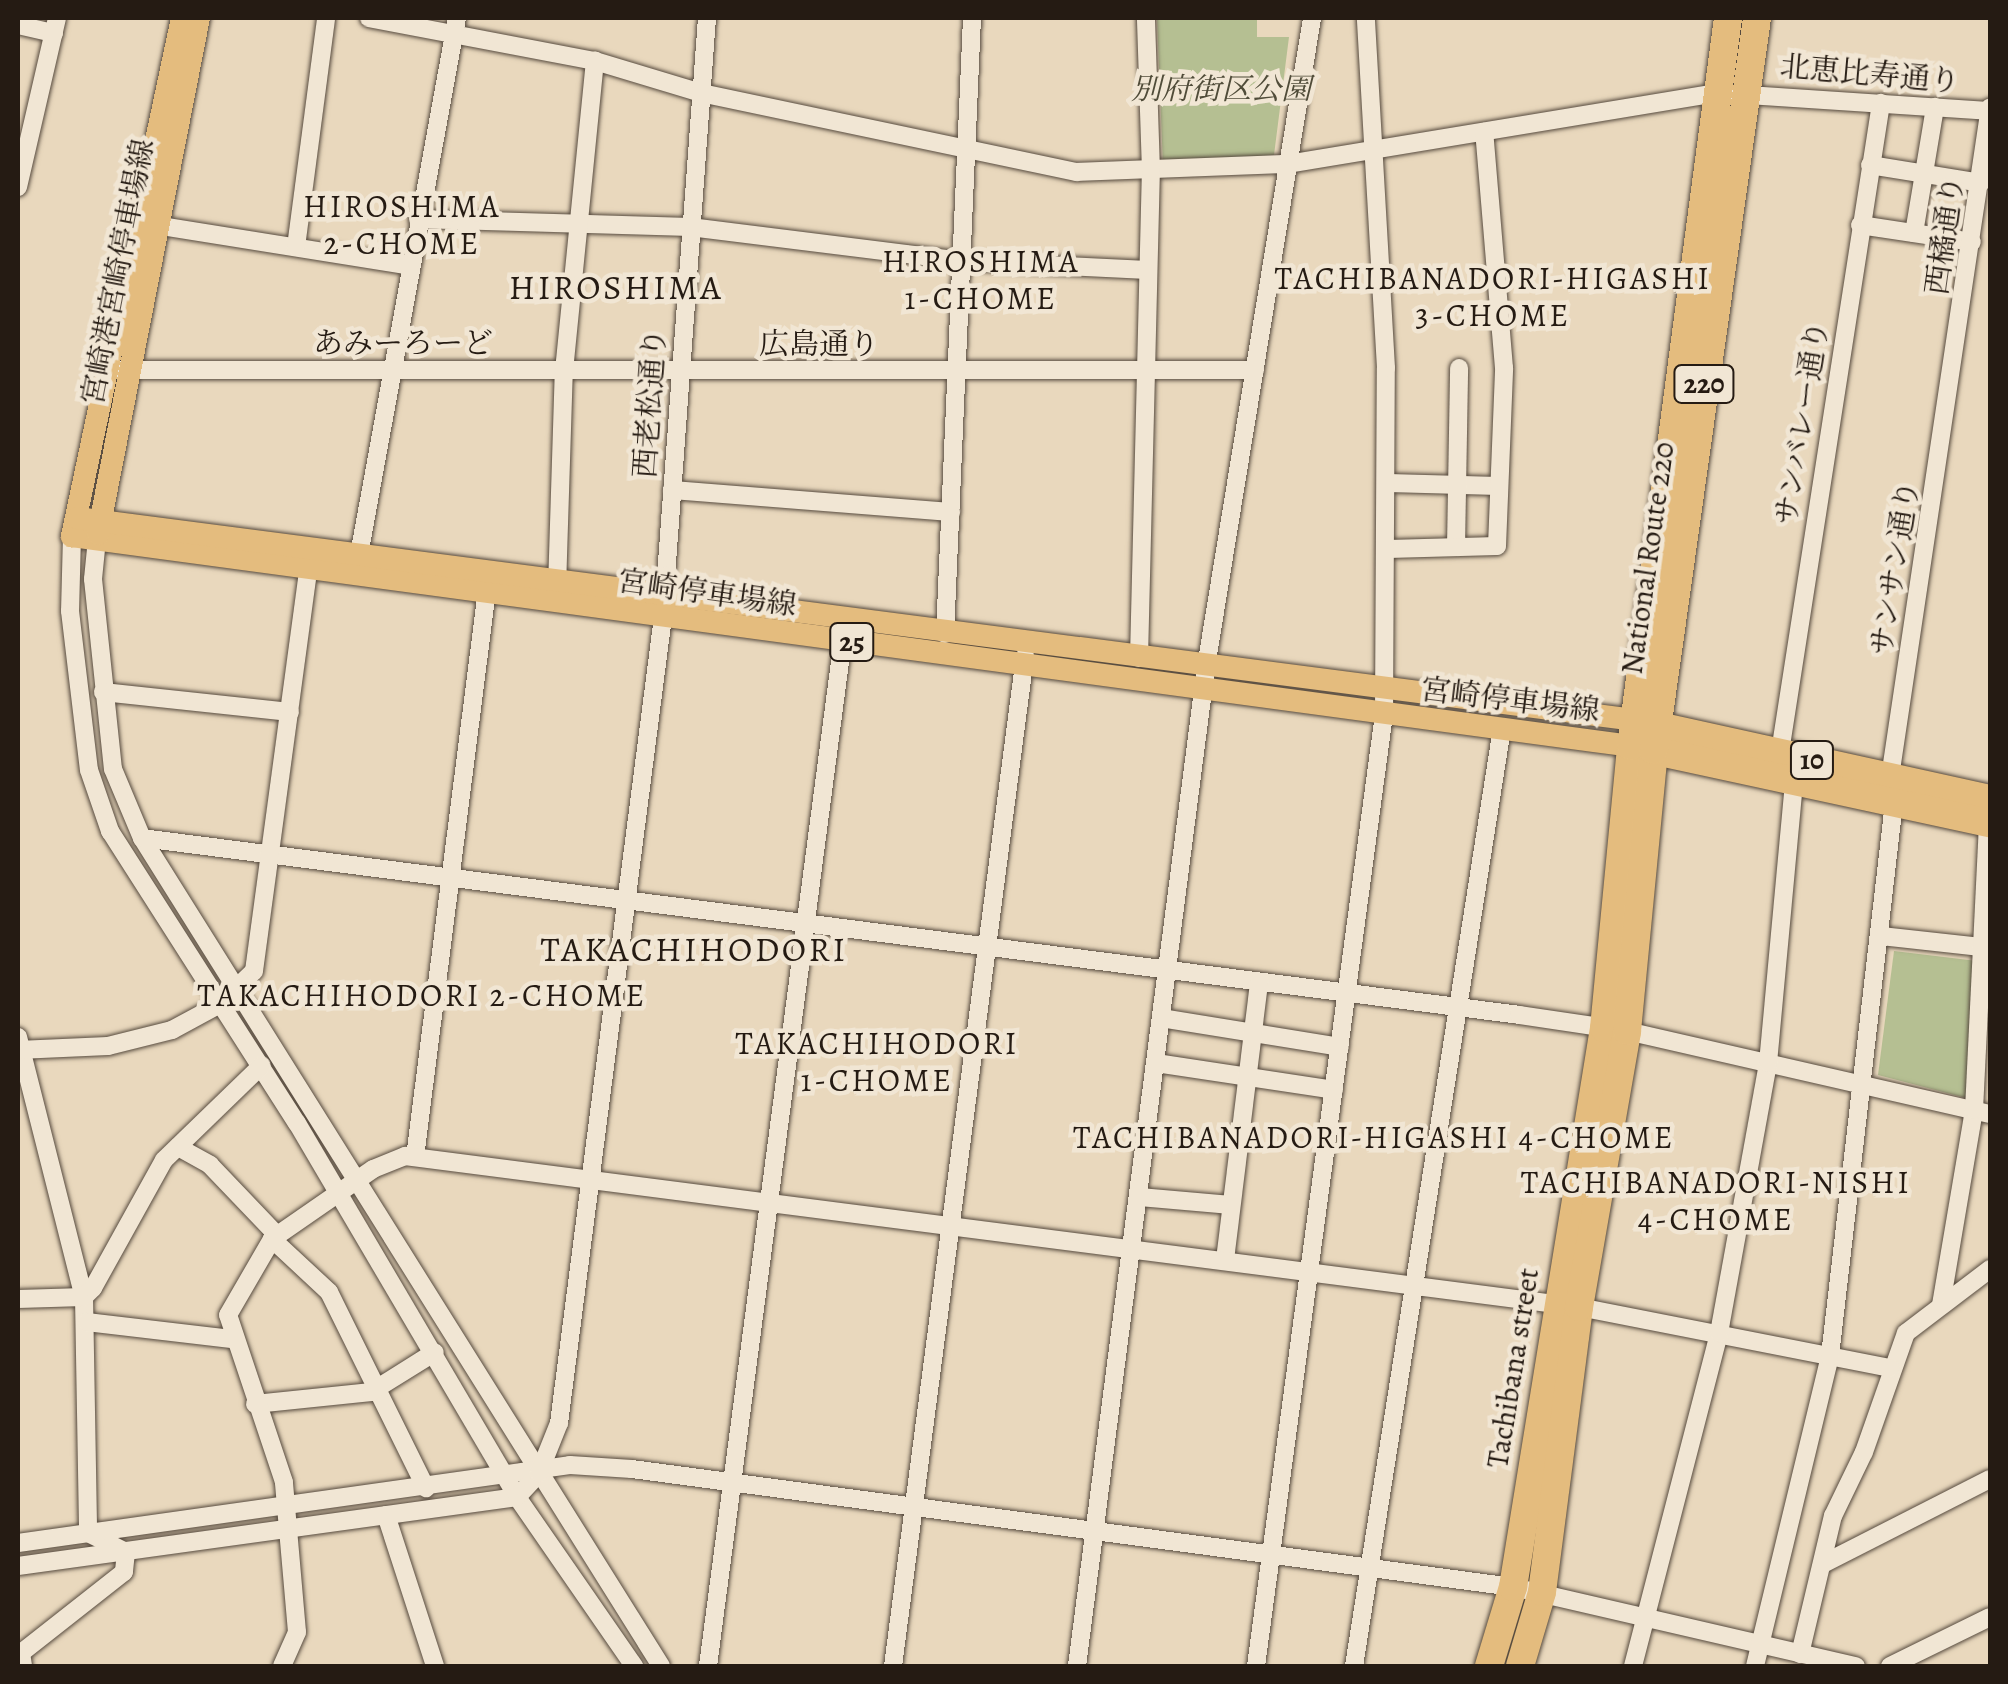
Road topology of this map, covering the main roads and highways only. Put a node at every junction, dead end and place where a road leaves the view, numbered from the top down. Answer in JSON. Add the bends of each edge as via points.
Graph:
{"nodes":[{"id":1,"x":182,"y":18,"type":"edge"},
{"id":2,"x":199,"y":18,"type":"edge"},
{"id":3,"x":1728,"y":18,"type":"edge"},
{"id":4,"x":1756,"y":18,"type":"edge"},
{"id":5,"x":1732,"y":92,"type":"junction"},
{"id":6,"x":148,"y":224,"type":"junction"},
{"id":7,"x":87,"y":528,"type":"joint"},
{"id":8,"x":844,"y":631,"type":"junction"},
{"id":9,"x":1025,"y":654,"type":"junction"},
{"id":10,"x":1205,"y":678,"type":"junction"},
{"id":11,"x":1644,"y":736,"type":"junction"},
{"id":12,"x":1892,"y":790,"type":"junction"},
{"id":13,"x":1990,"y":815,"type":"edge"},
{"id":14,"x":1567,"y":1306,"type":"junction"},
{"id":15,"x":1489,"y":1666,"type":"edge"},
{"id":16,"x":1520,"y":1666,"type":"edge"}],
"edges":[{"from":1,"to":6,"type":"main road","name":"宮崎港宮崎停車場線"},
{"from":2,"to":6,"type":"main road","name":"宮崎港宮崎停車場線"},
{"from":3,"to":5,"type":"highway","name":"National Route 220","number":"220"},
{"from":4,"to":5,"type":"highway","name":"National Route 220","number":"220"},
{"from":5,"to":11,"type":"highway","name":"National Route 220","number":"220"},
{"from":6,"to":7,"type":"main road","name":"宮崎港宮崎停車場線"},
{"from":7,"to":8,"type":"main road","name":"宮崎停車場線","number":"25"},
{"from":8,"to":9,"type":"main road","name":"宮崎停車場線","number":"25"},
{"from":8,"to":9,"type":"main road","name":"宮崎停車場線","number":"25","via":[[945,634]]},
{"from":9,"to":10,"type":"main road","name":"宮崎停車場線","number":"25"},
{"from":9,"to":10,"type":"main road","name":"宮崎停車場線","number":"25","via":[[1138,658]]},
{"from":10,"to":11,"type":"main road","name":"宮崎停車場線","number":"25","via":[[1385,689]]},
{"from":10,"to":11,"type":"main road","name":"宮崎停車場線","number":"25","via":[[1384,714]]},
{"from":11,"to":12,"type":"highway","number":"10","via":[[1794,781]]},
{"from":11,"to":12,"type":"highway","number":"10","via":[[1780,752]]},
{"from":11,"to":14,"type":"highway","name":"Tachibana street","via":[[1615,1030]]},
{"from":12,"to":13,"type":"highway","number":"10"},
{"from":14,"to":15,"type":"highway","name":"Tachibana street","via":[[1512,1587]]},
{"from":14,"to":16,"type":"highway","name":"Tachibana street","via":[[1542,1592]]}]}
